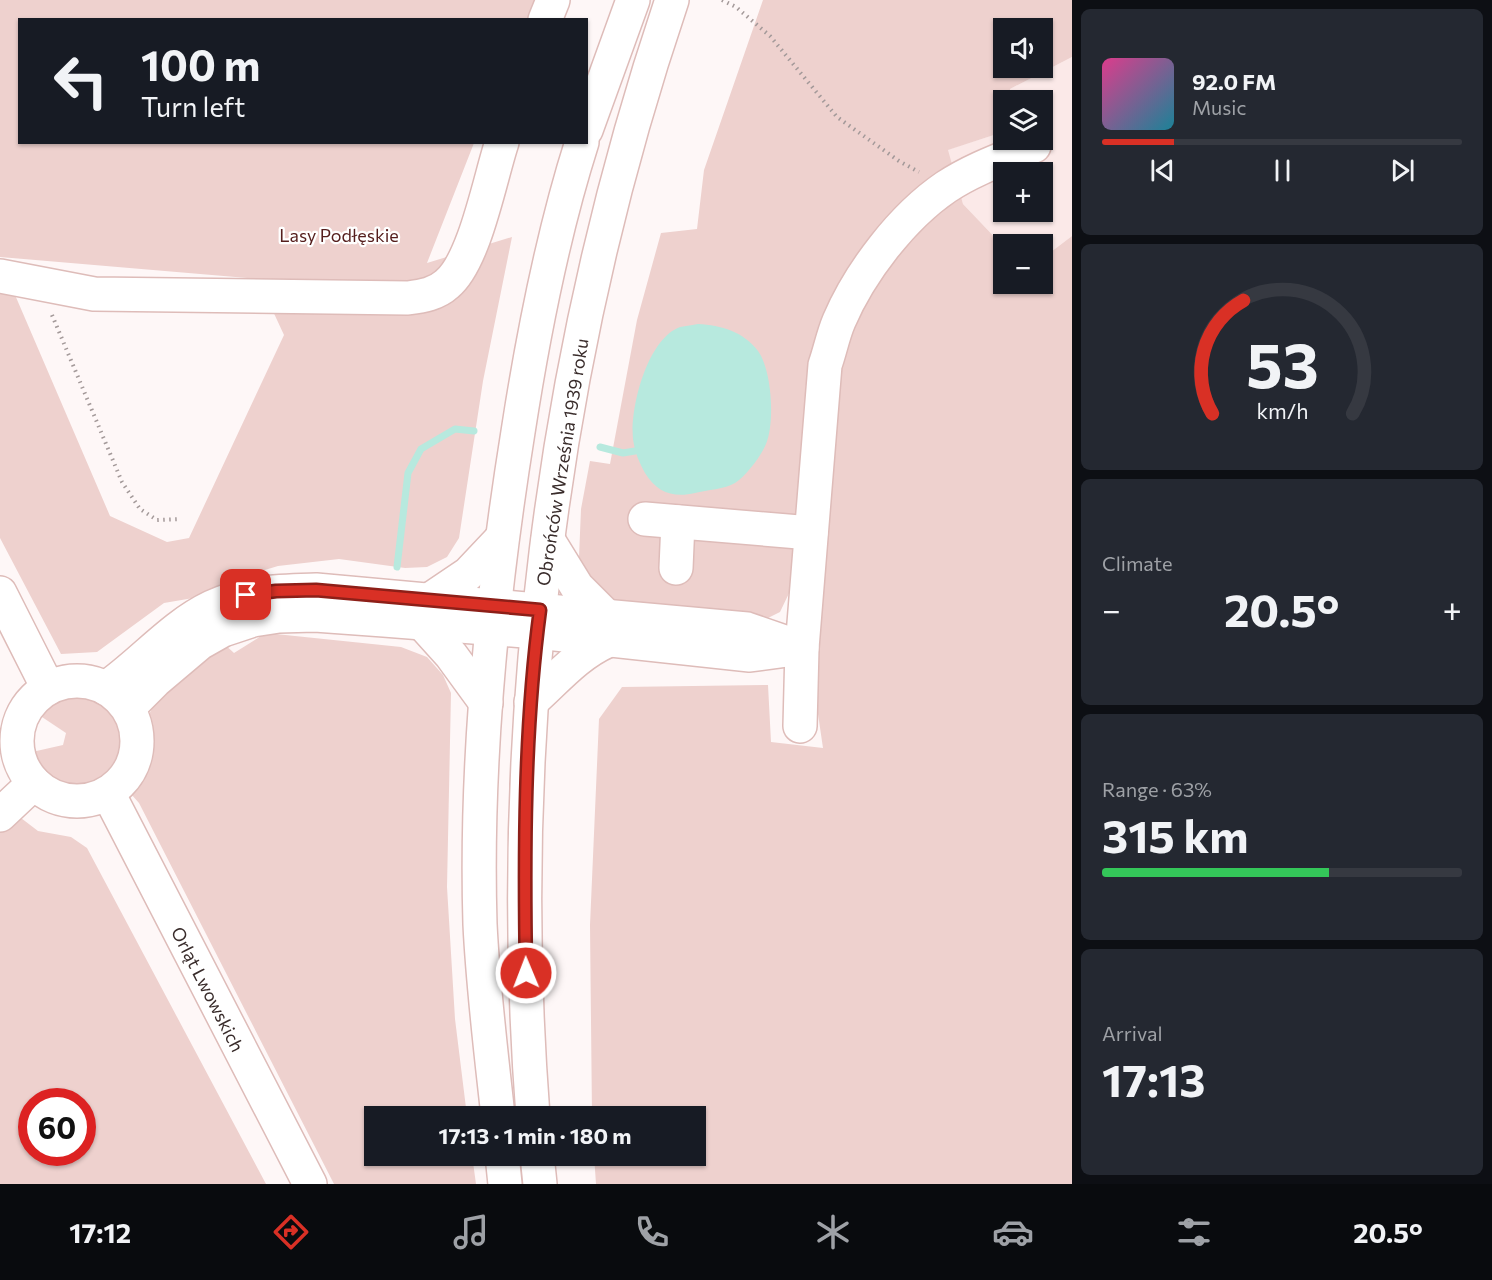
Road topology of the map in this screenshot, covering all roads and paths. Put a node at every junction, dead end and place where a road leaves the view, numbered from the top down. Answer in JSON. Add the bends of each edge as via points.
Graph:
{"nodes":[{"id":1,"x":553,"y":0,"type":"edge"},
{"id":2,"x":633,"y":0,"type":"edge"},
{"id":3,"x":672,"y":0,"type":"edge"},
{"id":4,"x":722,"y":0,"type":"edge"},
{"id":5,"x":546,"y":18,"type":"edge"},
{"id":6,"x":588,"y":124,"type":"edge"},
{"id":7,"x":501,"y":144,"type":"edge"},
{"id":8,"x":581,"y":144,"type":"edge"},
{"id":9,"x":1026,"y":150,"type":"edge"},
{"id":10,"x":946,"y":187,"type":"junction"},
{"id":11,"x":0,"y":276,"type":"edge"},
{"id":12,"x":39,"y":284,"type":"junction"},
{"id":13,"x":182,"y":519,"type":"dead end"},
{"id":14,"x":645,"y":519,"type":"dead end"},
{"id":15,"x":678,"y":522,"type":"junction"},
{"id":16,"x":811,"y":533,"type":"junction"},
{"id":17,"x":502,"y":538,"type":"junction"},
{"id":18,"x":548,"y":540,"type":"junction"},
{"id":19,"x":676,"y":568,"type":"dead end"},
{"id":20,"x":0,"y":592,"type":"edge"},
{"id":21,"x":425,"y":612,"type":"junction"},
{"id":22,"x":494,"y":618,"type":"junction"},
{"id":23,"x":538,"y":621,"type":"junction"},
{"id":24,"x":607,"y":629,"type":"junction"},
{"id":25,"x":802,"y":648,"type":"junction"},
{"id":26,"x":48,"y":688,"type":"junction"},
{"id":27,"x":117,"y":698,"type":"junction"},
{"id":28,"x":531,"y":702,"type":"junction"},
{"id":29,"x":486,"y":703,"type":"junction"},
{"id":30,"x":800,"y":726,"type":"dead end"},
{"id":31,"x":34,"y":783,"type":"junction"},
{"id":32,"x":108,"y":793,"type":"junction"},
{"id":33,"x":0,"y":815,"type":"edge"},
{"id":34,"x":497,"y":1106,"type":"edge"},
{"id":35,"x":532,"y":1106,"type":"edge"},
{"id":36,"x":503,"y":1166,"type":"edge"},
{"id":37,"x":538,"y":1166,"type":"edge"},
{"id":38,"x":310,"y":1184,"type":"edge"},
{"id":39,"x":505,"y":1184,"type":"edge"},
{"id":40,"x":540,"y":1184,"type":"edge"}],
"edges":[{"from":1,"to":5,"type":"street"},
{"from":2,"to":6,"type":"street"},
{"from":3,"to":18,"type":"street","name":"Obrońców Września 1939 roku","via":[[626,148],[600,250],[571,391]]},
{"from":4,"to":10,"type":"path","via":[[770,36],[837,117],[899,161]]},
{"from":7,"to":12,"type":"street","via":[[471,246],[448,284],[431,294],[408,298],[105,294]]},
{"from":8,"to":17,"type":"street","via":[[536,328]]},
{"from":9,"to":10,"type":"street"},
{"from":10,"to":16,"type":"street","via":[[884,245],[839,321],[825,365]]},
{"from":11,"to":12,"type":"street"},
{"from":12,"to":13,"type":"path","via":[[122,482],[140,509],[157,520]]},
{"from":14,"to":15,"type":"street"},
{"from":15,"to":16,"type":"street"},
{"from":15,"to":19,"type":"street"},
{"from":16,"to":25,"type":"street"},
{"from":17,"to":21,"type":"street"},
{"from":17,"to":22,"type":"street"},
{"from":18,"to":23,"type":"street","name":"Obrońców Września 1939 roku"},
{"from":18,"to":24,"type":"street"},
{"from":20,"to":26,"type":"street"},
{"from":21,"to":22,"type":"street"},
{"from":21,"to":27,"type":"street","via":[[253,620],[200,643],[155,681]]},
{"from":21,"to":29,"type":"street"},
{"from":22,"to":23,"type":"street"},
{"from":22,"to":29,"type":"street"},
{"from":23,"to":24,"type":"street"},
{"from":23,"to":28,"type":"street","name":"Obrońców Września 1939 roku"},
{"from":24,"to":25,"type":"street","via":[[747,629]]},
{"from":24,"to":28,"type":"street"},
{"from":25,"to":30,"type":"street"},
{"from":26,"to":27,"type":"street","via":[[92,682]]},
{"from":26,"to":31,"type":"street","via":[[25,710],[18,732],[18,756]]},
{"from":27,"to":32,"type":"street","via":[[135,726],[137,745],[133,764]]},
{"from":28,"to":35,"type":"street","name":"Obrońców Września 1939 roku","via":[[525,916]]},
{"from":29,"to":34,"type":"street","via":[[480,922]]},
{"from":31,"to":32,"type":"street","via":[[61,800],[93,799]]},
{"from":31,"to":33,"type":"street"},
{"from":32,"to":38,"type":"street","name":"Orląt Lwowskich"},
{"from":36,"to":39,"type":"street"},
{"from":37,"to":40,"type":"street"}]}
